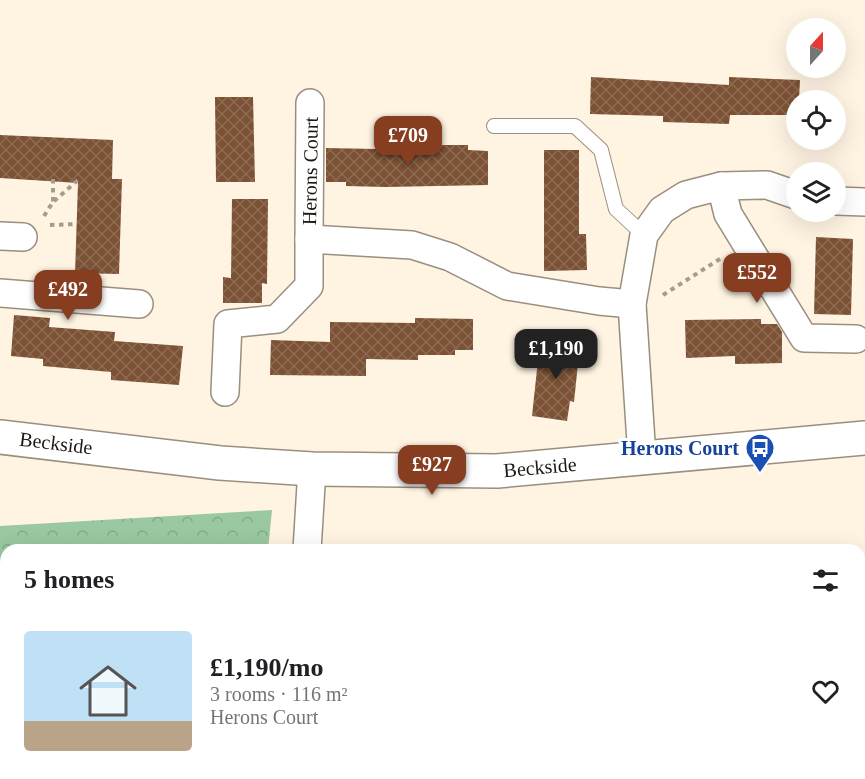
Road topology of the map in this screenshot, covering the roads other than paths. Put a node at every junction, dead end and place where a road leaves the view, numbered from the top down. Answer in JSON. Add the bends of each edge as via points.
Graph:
{"nodes":[{"id":1,"x":310,"y":103,"type":"dead end"},
{"id":2,"x":494,"y":126,"type":"dead end"},
{"id":3,"x":721,"y":186,"type":"junction"},
{"id":4,"x":786,"y":192,"type":"edge"},
{"id":5,"x":846,"y":201,"type":"edge"},
{"id":6,"x":865,"y":202,"type":"edge"},
{"id":7,"x":644,"y":235,"type":"junction"},
{"id":8,"x":309,"y":239,"type":"junction"},
{"id":9,"x":0,"y":292,"type":"edge"},
{"id":10,"x":139,"y":304,"type":"dead end"},
{"id":11,"x":632,"y":309,"type":"junction"},
{"id":12,"x":856,"y":339,"type":"dead end"},
{"id":13,"x":225,"y":392,"type":"dead end"},
{"id":14,"x":0,"y":437,"type":"edge"},
{"id":15,"x":865,"y":438,"type":"edge"},
{"id":16,"x":642,"y":458,"type":"junction"},
{"id":17,"x":312,"y":469,"type":"junction"},
{"id":18,"x":307,"y":544,"type":"edge"}],
"edges":[{"from":1,"to":8,"type":"street","name":"Herons Court"},
{"from":2,"to":7,"type":"lane","via":[[574,126],[601,150],[616,209]]},
{"from":3,"to":4,"type":"street","via":[[766,185]]},
{"from":3,"to":7,"type":"street","via":[[686,195],[662,210]]},
{"from":3,"to":12,"type":"street","via":[[728,214],[804,338]]},
{"from":5,"to":6,"type":"street"},
{"from":7,"to":11,"type":"street"},
{"from":8,"to":11,"type":"street","name":"Herons Court","via":[[412,245],[450,257],[507,286]]},
{"from":8,"to":13,"type":"street","name":"Herons Court","via":[[309,286],[277,319],[228,324]]},
{"from":9,"to":10,"type":"street"},
{"from":11,"to":16,"type":"street"},
{"from":14,"to":17,"type":"street","name":"Beckside","via":[[220,463]]},
{"from":15,"to":16,"type":"street","name":"Beckside"},
{"from":16,"to":17,"type":"street","name":"Beckside","via":[[497,471]]},
{"from":17,"to":18,"type":"street"}]}
